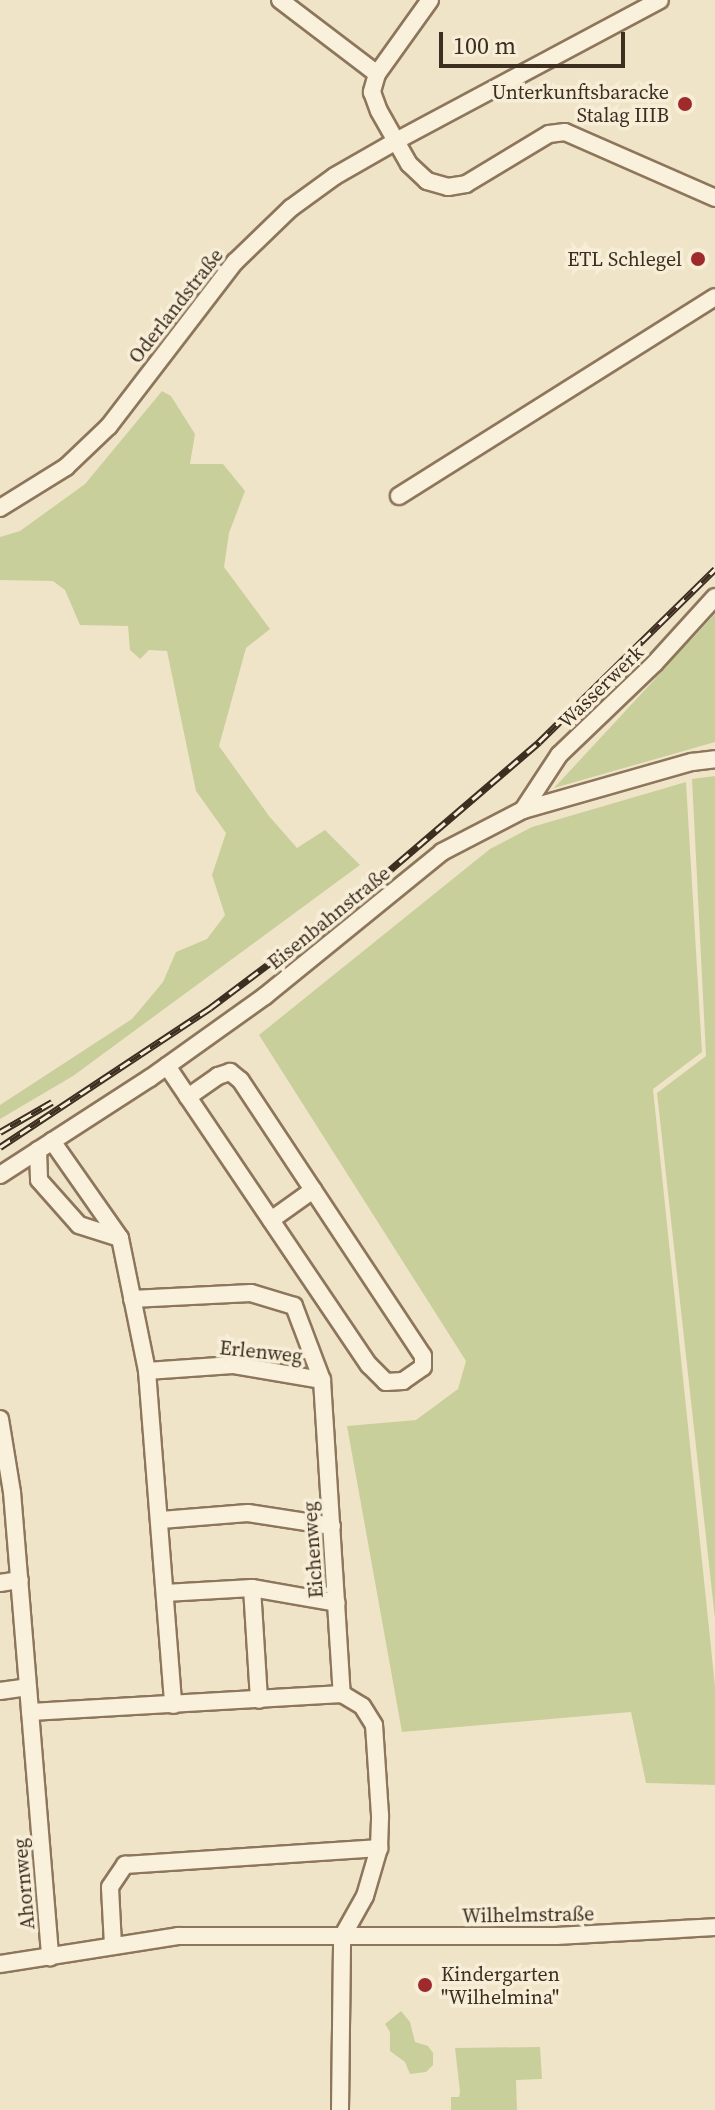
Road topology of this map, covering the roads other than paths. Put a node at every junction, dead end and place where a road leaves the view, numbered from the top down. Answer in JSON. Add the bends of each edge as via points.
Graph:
{"nodes":[{"id":1,"x":280,"y":0,"type":"edge"},
{"id":2,"x":430,"y":0,"type":"edge"},
{"id":3,"x":660,"y":0,"type":"edge"},
{"id":4,"x":377,"y":74,"type":"junction"},
{"id":5,"x":396,"y":141,"type":"junction"},
{"id":6,"x":715,"y":198,"type":"edge"},
{"id":7,"x":715,"y":297,"type":"edge"},
{"id":8,"x":399,"y":496,"type":"dead end"},
{"id":9,"x":0,"y":508,"type":"edge"},
{"id":10,"x":715,"y":597,"type":"edge"},
{"id":11,"x":715,"y":759,"type":"edge"},
{"id":12,"x":523,"y":810,"type":"junction"},
{"id":13,"x":167,"y":1066,"type":"junction"},
{"id":14,"x":188,"y":1097,"type":"junction"},
{"id":15,"x":45,"y":1146,"type":"junction"},
{"id":16,"x":0,"y":1175,"type":"edge"},
{"id":17,"x":313,"y":1190,"type":"junction"},
{"id":18,"x":271,"y":1220,"type":"junction"},
{"id":19,"x":120,"y":1238,"type":"junction"},
{"id":20,"x":132,"y":1299,"type":"junction"},
{"id":21,"x":147,"y":1371,"type":"junction"},
{"id":22,"x":322,"y":1380,"type":"junction"},
{"id":23,"x":0,"y":1419,"type":"edge"},
{"id":24,"x":4,"y":1467,"type":"edge"},
{"id":25,"x":161,"y":1520,"type":"junction"},
{"id":26,"x":332,"y":1526,"type":"junction"},
{"id":27,"x":20,"y":1580,"type":"junction"},
{"id":28,"x":0,"y":1583,"type":"edge"},
{"id":29,"x":252,"y":1588,"type":"junction"},
{"id":30,"x":165,"y":1593,"type":"junction"},
{"id":31,"x":337,"y":1603,"type":"junction"},
{"id":32,"x":28,"y":1687,"type":"junction"},
{"id":33,"x":0,"y":1691,"type":"edge"},
{"id":34,"x":342,"y":1694,"type":"junction"},
{"id":35,"x":259,"y":1700,"type":"junction"},
{"id":36,"x":173,"y":1705,"type":"junction"},
{"id":37,"x":30,"y":1712,"type":"junction"},
{"id":38,"x":379,"y":1848,"type":"junction"},
{"id":39,"x":715,"y":1927,"type":"edge"},
{"id":40,"x":342,"y":1937,"type":"junction"},
{"id":41,"x":113,"y":1945,"type":"junction"},
{"id":42,"x":50,"y":1957,"type":"junction"},
{"id":43,"x":0,"y":1964,"type":"edge"},
{"id":44,"x":340,"y":2110,"type":"edge"}],
"edges":[{"from":1,"to":4,"type":"street"},
{"from":2,"to":4,"type":"street"},
{"from":3,"to":5,"type":"street","name":"Oderlandstraße"},
{"from":4,"to":5,"type":"street","via":[[372,92]]},
{"from":5,"to":6,"type":"street","via":[[427,181],[448,187],[466,184],[549,134],[565,132]]},
{"from":5,"to":9,"type":"street","name":"Oderlandstraße","via":[[335,176],[262,234],[109,426],[66,467]]},
{"from":7,"to":8,"type":"street"},
{"from":10,"to":12,"type":"street","name":"Wasserwerk","via":[[559,755]]},
{"from":11,"to":12,"type":"street","name":"Eisenbahnstraße"},
{"from":12,"to":13,"type":"street","name":"Eisenbahnstraße","via":[[442,852],[265,996]]},
{"from":13,"to":14,"type":"street"},
{"from":13,"to":15,"type":"street","name":"Eisenbahnstraße"},
{"from":14,"to":17,"type":"street","via":[[230,1072]]},
{"from":14,"to":18,"type":"street"},
{"from":15,"to":16,"type":"street","name":"Eisenbahnstraße"},
{"from":15,"to":19,"type":"street"},
{"from":15,"to":19,"type":"street","via":[[39,1180],[79,1225]]},
{"from":17,"to":18,"type":"street"},
{"from":17,"to":18,"type":"street","via":[[423,1356],[423,1367],[403,1381],[386,1382],[369,1365]]},
{"from":19,"to":20,"type":"street"},
{"from":20,"to":21,"type":"street"},
{"from":20,"to":22,"type":"street","name":"Eichenweg","via":[[251,1293],[294,1306]]},
{"from":21,"to":22,"type":"street","name":"Erlenweg","via":[[233,1365]]},
{"from":21,"to":25,"type":"street"},
{"from":22,"to":26,"type":"street","name":"Eichenweg"},
{"from":23,"to":24,"type":"street","name":"Ahornweg"},
{"from":24,"to":27,"type":"street","name":"Ahornweg"},
{"from":25,"to":26,"type":"street","via":[[248,1513]]},
{"from":25,"to":30,"type":"street"},
{"from":26,"to":31,"type":"street","name":"Eichenweg"},
{"from":27,"to":28,"type":"street"},
{"from":27,"to":32,"type":"street","name":"Ahornweg"},
{"from":29,"to":30,"type":"street"},
{"from":29,"to":31,"type":"street"},
{"from":29,"to":35,"type":"street"},
{"from":30,"to":36,"type":"street"},
{"from":31,"to":34,"type":"street","name":"Eichenweg"},
{"from":32,"to":33,"type":"street"},
{"from":32,"to":37,"type":"street","name":"Ahornweg"},
{"from":34,"to":35,"type":"street"},
{"from":34,"to":38,"type":"street","via":[[362,1706],[374,1725]]},
{"from":35,"to":36,"type":"street"},
{"from":36,"to":37,"type":"street"},
{"from":37,"to":42,"type":"street","name":"Ahornweg"},
{"from":38,"to":40,"type":"street","via":[[365,1896]]},
{"from":38,"to":41,"type":"street","via":[[125,1865],[110,1887]]},
{"from":39,"to":40,"type":"street","name":"Wilhelmstraße","via":[[556,1936]]},
{"from":40,"to":41,"type":"street","name":"Wilhelmstraße","via":[[178,1936]]},
{"from":40,"to":44,"type":"street"},
{"from":41,"to":42,"type":"street","name":"Wilhelmstraße"},
{"from":42,"to":43,"type":"street","name":"Wilhelmstraße"}]}
